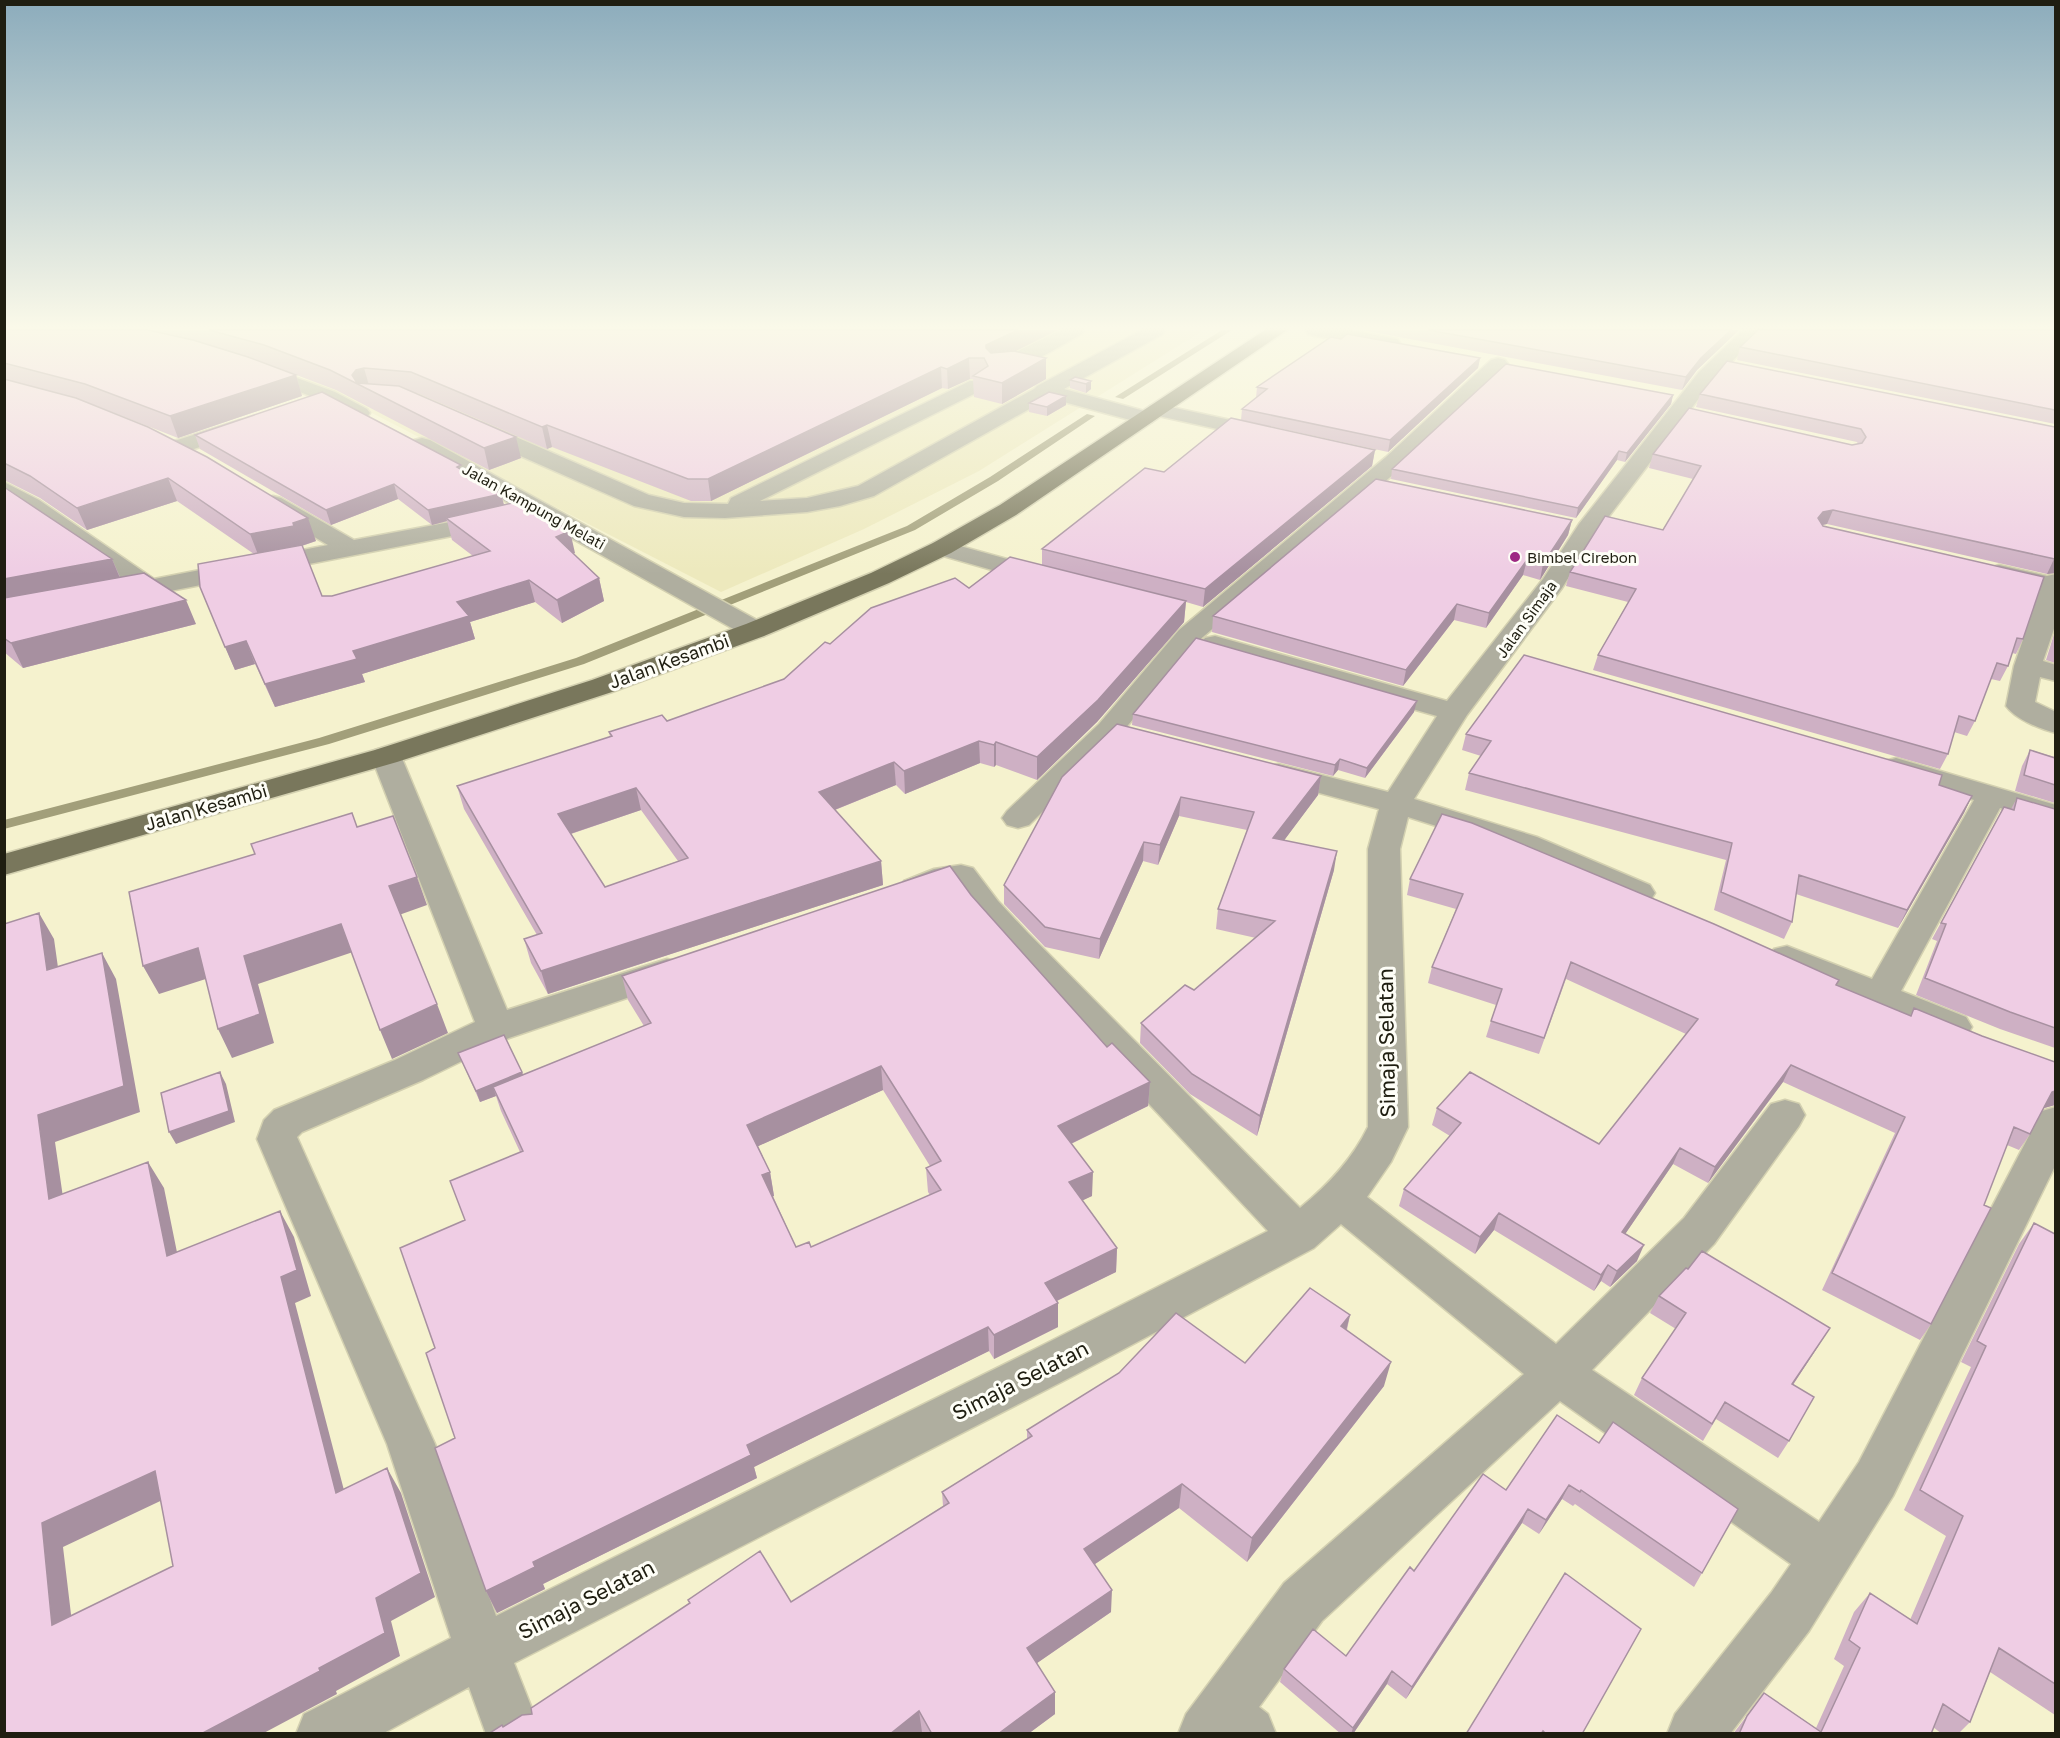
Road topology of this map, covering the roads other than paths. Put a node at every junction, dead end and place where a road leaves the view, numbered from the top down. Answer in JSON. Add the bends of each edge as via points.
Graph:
{"nodes":[{"id":1,"x":357,"y":411,"type":"edge"},
{"id":2,"x":959,"y":411,"type":"edge"},
{"id":3,"x":1001,"y":411,"type":"edge"},
{"id":4,"x":1125,"y":411,"type":"edge"},
{"id":5,"x":1155,"y":411,"type":"edge"},
{"id":6,"x":1447,"y":411,"type":"edge"},
{"id":7,"x":1679,"y":411,"type":"edge"},
{"id":8,"x":1151,"y":414,"type":"junction"},
{"id":9,"x":451,"y":417,"type":"edge"},
{"id":10,"x":263,"y":418,"type":"edge"},
{"id":11,"x":380,"y":423,"type":"edge"},
{"id":12,"x":401,"y":434,"type":"edge"},
{"id":13,"x":154,"y":438,"type":"edge"},
{"id":14,"x":1292,"y":440,"type":"edge"},
{"id":15,"x":176,"y":448,"type":"junction"},
{"id":16,"x":197,"y":459,"type":"edge"},
{"id":17,"x":1369,"y":470,"type":"junction"},
{"id":18,"x":4,"y":489,"type":"edge"},
{"id":19,"x":1401,"y":490,"type":"edge"},
{"id":20,"x":258,"y":494,"type":"edge"},
{"id":21,"x":541,"y":509,"type":"junction"},
{"id":22,"x":724,"y":511,"type":"junction"},
{"id":23,"x":942,"y":548,"type":"junction"},
{"id":24,"x":351,"y":549,"type":"junction"},
{"id":25,"x":1974,"y":567,"type":"edge"},
{"id":26,"x":1060,"y":581,"type":"edge"},
{"id":27,"x":2055,"y":584,"type":"edge"},
{"id":28,"x":149,"y":587,"type":"junction"},
{"id":29,"x":93,"y":598,"type":"edge"},
{"id":30,"x":1194,"y":622,"type":"junction"},
{"id":31,"x":755,"y":630,"type":"junction"},
{"id":32,"x":2028,"y":666,"type":"junction"},
{"id":33,"x":2055,"y":673,"type":"edge"},
{"id":34,"x":1454,"y":712,"type":"junction"},
{"id":35,"x":2055,"y":724,"type":"edge"},
{"id":36,"x":1109,"y":730,"type":"junction"},
{"id":37,"x":1144,"y":739,"type":"edge"},
{"id":38,"x":386,"y":756,"type":"junction"},
{"id":39,"x":1866,"y":759,"type":"edge"},
{"id":40,"x":1247,"y":765,"type":"edge"},
{"id":41,"x":1992,"y":795,"type":"junction"},
{"id":42,"x":1396,"y":804,"type":"junction"},
{"id":43,"x":2055,"y":815,"type":"edge"},
{"id":44,"x":1018,"y":818,"type":"dead end"},
{"id":45,"x":4,"y":865,"type":"edge"},
{"id":46,"x":884,"y":900,"type":"edge"},
{"id":47,"x":1662,"y":904,"type":"edge"},
{"id":48,"x":1756,"y":945,"type":"edge"},
{"id":49,"x":696,"y":962,"type":"edge"},
{"id":50,"x":1880,"y":996,"type":"junction"},
{"id":51,"x":496,"y":1028,"type":"junction"},
{"id":52,"x":1986,"y":1041,"type":"edge"},
{"id":53,"x":1785,"y":1115,"type":"dead end"},
{"id":54,"x":2055,"y":1122,"type":"edge"},
{"id":55,"x":1340,"y":1199,"type":"junction"},
{"id":56,"x":1299,"y":1235,"type":"junction"},
{"id":57,"x":1558,"y":1373,"type":"junction"},
{"id":58,"x":1825,"y":1557,"type":"junction"},
{"id":59,"x":482,"y":1651,"type":"junction"},
{"id":60,"x":1225,"y":1726,"type":"edge"},
{"id":61,"x":324,"y":1734,"type":"edge"},
{"id":62,"x":514,"y":1734,"type":"edge"},
{"id":63,"x":1695,"y":1734,"type":"edge"}],
"edges":[{"from":1,"to":11,"type":"street"},
{"from":2,"to":22,"type":"street"},
{"from":3,"to":22,"type":"street","via":[[999,418],[866,490],[807,505]]},
{"from":4,"to":8,"type":"street"},
{"from":5,"to":8,"type":"main road","name":"Jalan Kesambi"},
{"from":6,"to":17,"type":"street","via":[[1394,462]]},
{"from":7,"to":34,"type":"street","name":"Jalan Simaja","via":[[1577,526],[1553,583],[1512,657]]},
{"from":8,"to":14,"type":"street"},
{"from":8,"to":23,"type":"main road","name":"Jalan Kesambi","via":[[1008,510]]},
{"from":9,"to":22,"type":"street","via":[[642,501],[684,510]]},
{"from":10,"to":15,"type":"street"},
{"from":12,"to":21,"type":"street","name":"Jalan Kampung Melati"},
{"from":13,"to":15,"type":"street"},
{"from":15,"to":16,"type":"street"},
{"from":17,"to":19,"type":"street"},
{"from":17,"to":30,"type":"street"},
{"from":18,"to":28,"type":"street"},
{"from":20,"to":24,"type":"street"},
{"from":21,"to":24,"type":"street"},
{"from":21,"to":31,"type":"street","name":"Jalan Kampung Melati"},
{"from":23,"to":26,"type":"street"},
{"from":23,"to":31,"type":"main road","name":"Jalan Kesambi"},
{"from":24,"to":28,"type":"street"},
{"from":25,"to":27,"type":"street"},
{"from":27,"to":32,"type":"street"},
{"from":28,"to":29,"type":"street"},
{"from":30,"to":34,"type":"street"},
{"from":30,"to":36,"type":"street"},
{"from":31,"to":38,"type":"main road","name":"Jalan Kesambi","via":[[602,686]]},
{"from":32,"to":33,"type":"street"},
{"from":32,"to":35,"type":"street","via":[[2020,706]]},
{"from":34,"to":42,"type":"street","name":"Jalan Simaja"},
{"from":36,"to":37,"type":"street"},
{"from":36,"to":44,"type":"street"},
{"from":38,"to":45,"type":"main road","name":"Jalan Kesambi"},
{"from":38,"to":51,"type":"street"},
{"from":39,"to":41,"type":"street"},
{"from":40,"to":42,"type":"street"},
{"from":41,"to":43,"type":"street"},
{"from":41,"to":50,"type":"street"},
{"from":42,"to":47,"type":"street","via":[[1526,844]]},
{"from":42,"to":55,"type":"street","name":"Simaja Selatan","via":[[1384,849],[1388,1126],[1377,1151]]},
{"from":46,"to":56,"type":"street","via":[[946,877],[961,876],[1015,940]]},
{"from":48,"to":50,"type":"street"},
{"from":49,"to":51,"type":"street"},
{"from":50,"to":52,"type":"street"},
{"from":51,"to":59,"type":"street","via":[[288,1121],[277,1138],[411,1444]]},
{"from":53,"to":57,"type":"street","via":[[1699,1232]]},
{"from":54,"to":58,"type":"street","via":[[1876,1479]]},
{"from":55,"to":56,"type":"street","name":"Simaja Selatan"},
{"from":55,"to":57,"type":"street"},
{"from":56,"to":59,"type":"street","name":"Simaja Selatan"},
{"from":57,"to":58,"type":"street"},
{"from":57,"to":60,"type":"street","via":[[1303,1602]]},
{"from":58,"to":63,"type":"street","via":[[1790,1612]]},
{"from":59,"to":61,"type":"street","name":"Simaja Selatan"},
{"from":59,"to":62,"type":"street"}]}
